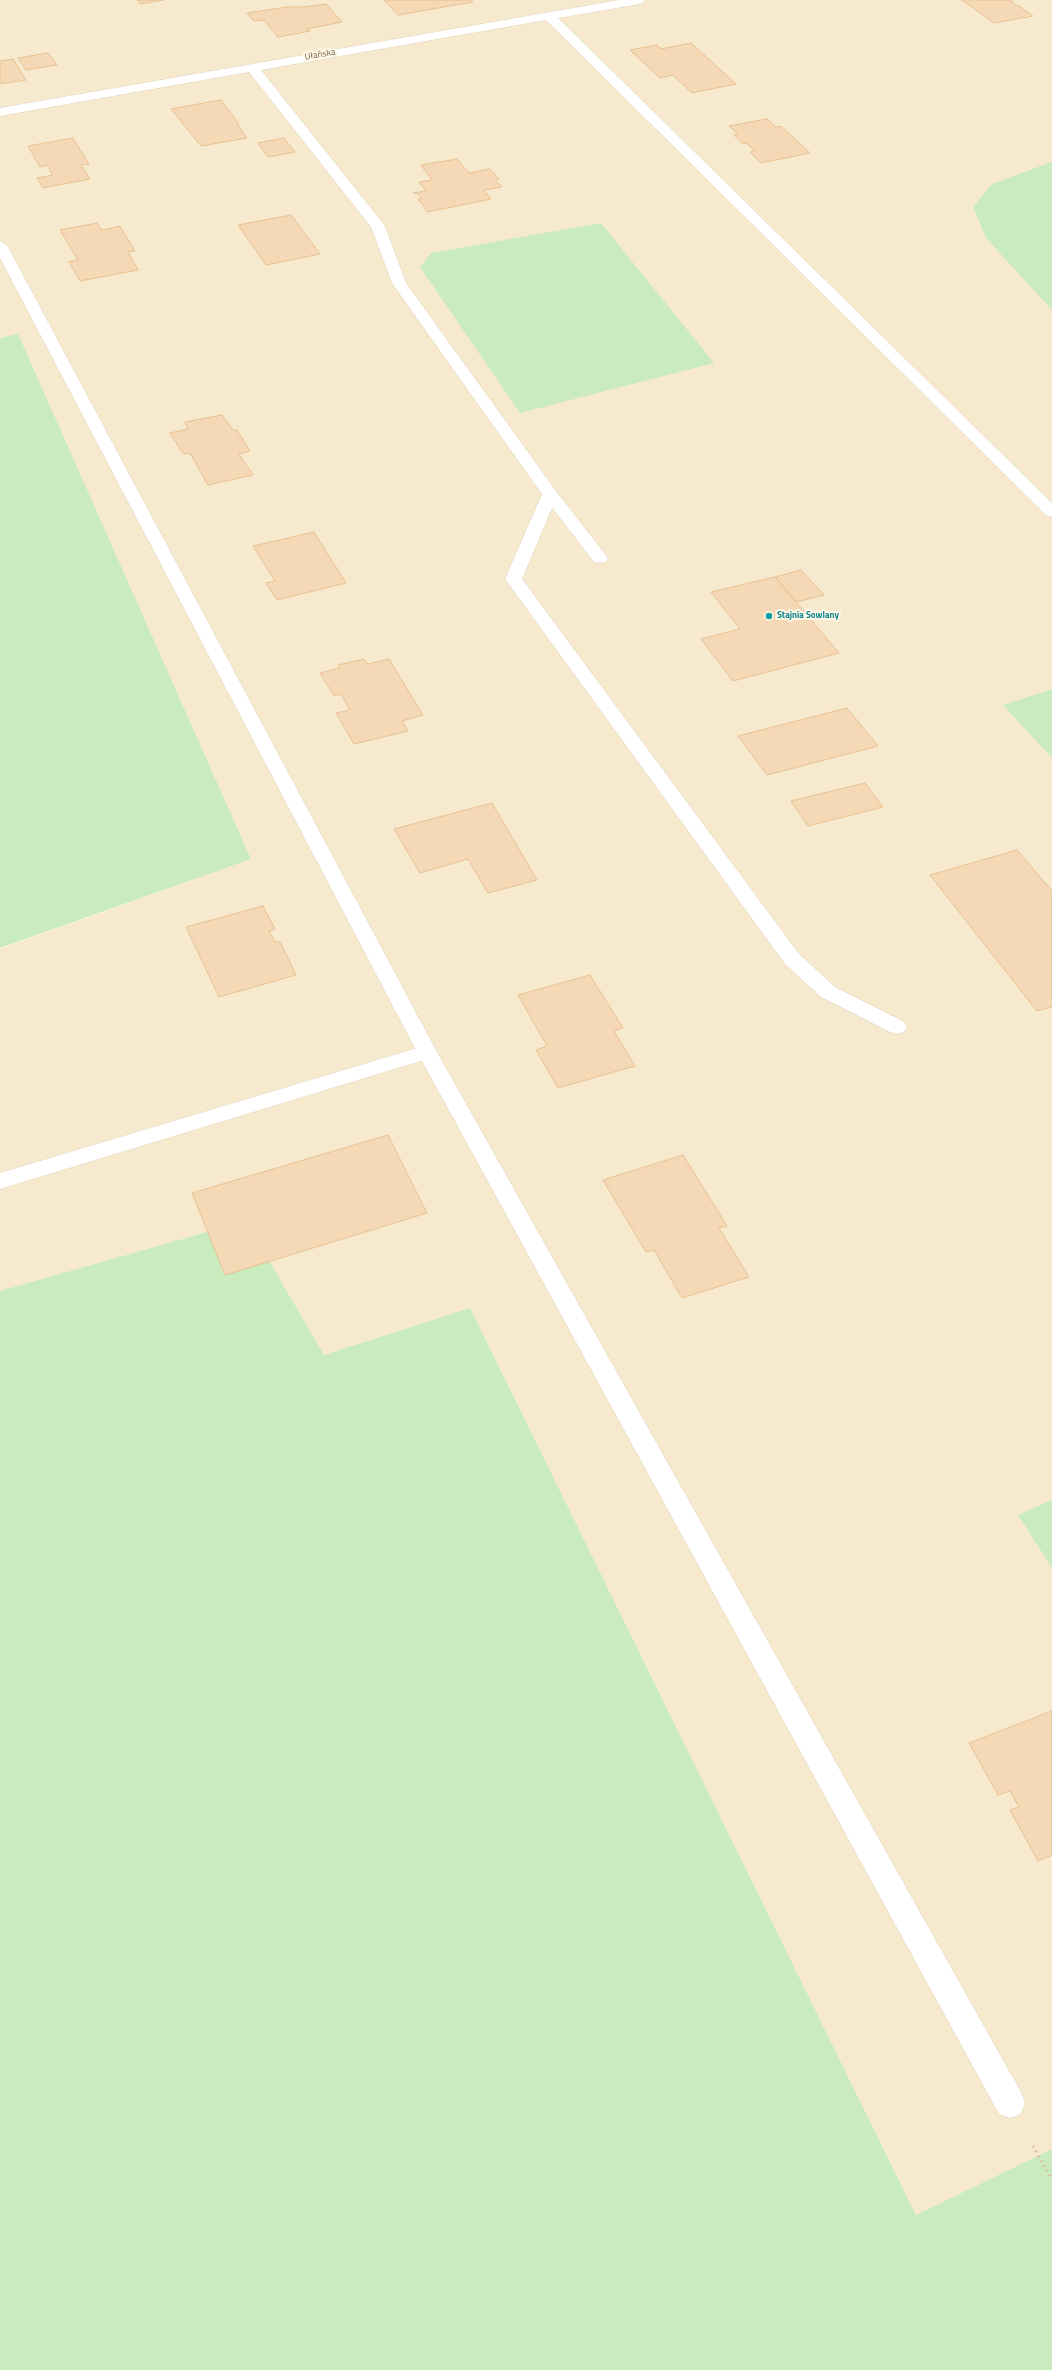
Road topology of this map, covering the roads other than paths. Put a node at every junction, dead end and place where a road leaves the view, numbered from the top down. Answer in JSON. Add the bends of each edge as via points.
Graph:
{"nodes":[{"id":1,"x":640,"y":0,"type":"edge"},
{"id":2,"x":549,"y":16,"type":"junction"},
{"id":3,"x":252,"y":67,"type":"junction"},
{"id":4,"x":0,"y":112,"type":"edge"},
{"id":5,"x":0,"y":245,"type":"edge"},
{"id":6,"x":550,"y":494,"type":"junction"},
{"id":7,"x":1052,"y":512,"type":"edge"},
{"id":8,"x":600,"y":558,"type":"dead end"},
{"id":9,"x":897,"y":1027,"type":"dead end"},
{"id":10,"x":427,"y":1052,"type":"junction"},
{"id":11,"x":0,"y":1181,"type":"edge"},
{"id":12,"x":1010,"y":2103,"type":"dead end"}],
"edges":[{"from":1,"to":2,"type":"street","name":"Ułańska"},
{"from":2,"to":3,"type":"street","name":"Ułańska"},
{"from":2,"to":7,"type":"street"},
{"from":3,"to":4,"type":"street","name":"Ułańska"},
{"from":3,"to":6,"type":"street","via":[[378,226],[399,283]]},
{"from":5,"to":10,"type":"street"},
{"from":6,"to":8,"type":"street"},
{"from":6,"to":9,"type":"street","via":[[512,579],[792,959],[828,992]]},
{"from":10,"to":11,"type":"street"},
{"from":10,"to":12,"type":"street"}]}
